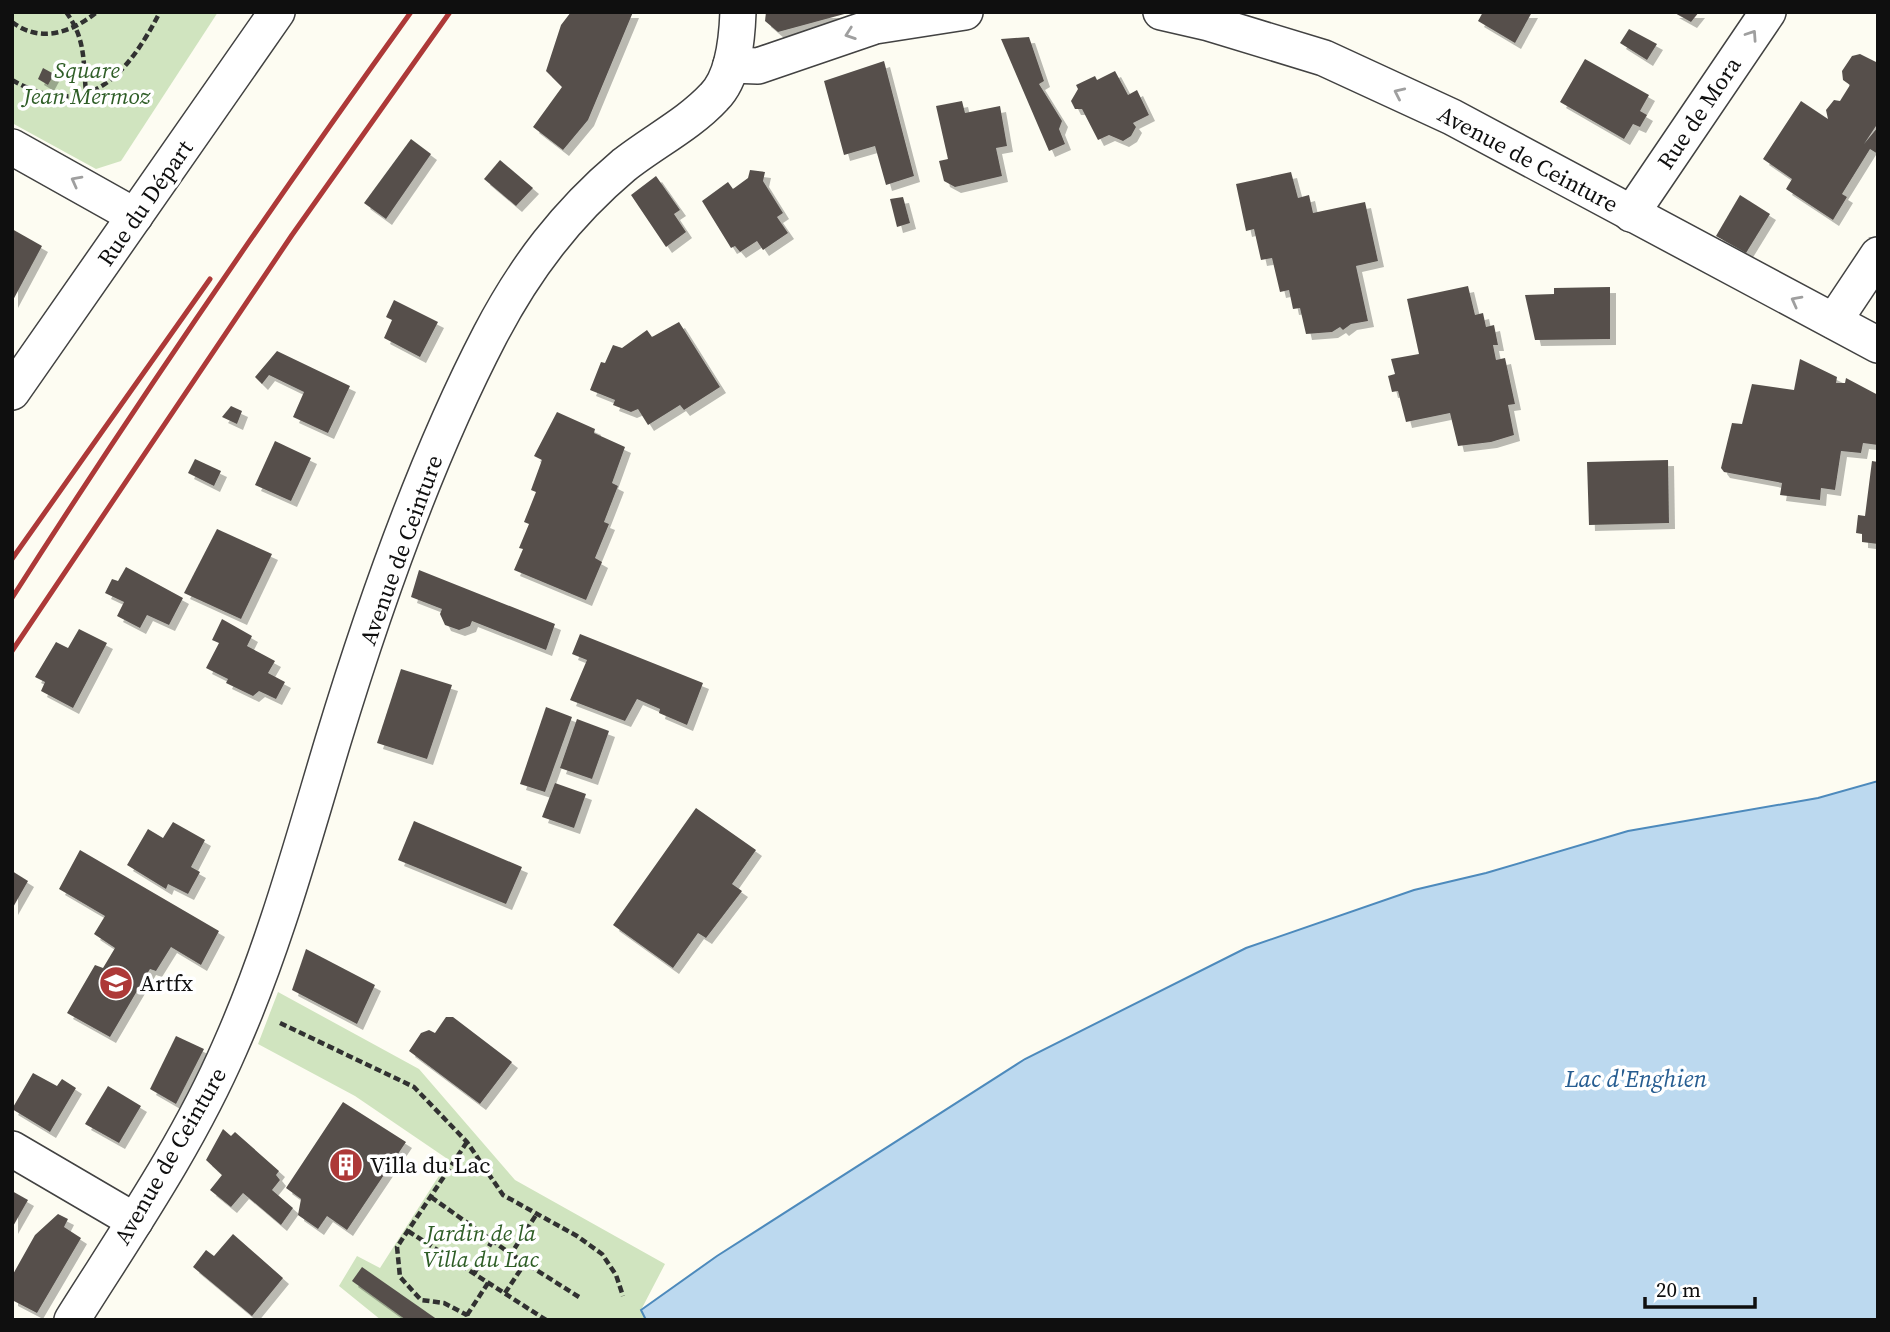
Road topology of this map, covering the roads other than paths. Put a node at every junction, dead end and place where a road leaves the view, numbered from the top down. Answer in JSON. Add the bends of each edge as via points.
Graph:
{"nodes":[{"id":1,"x":277,"y":12,"type":"edge"},
{"id":2,"x":738,"y":12,"type":"edge"},
{"id":3,"x":965,"y":12,"type":"edge"},
{"id":4,"x":1161,"y":12,"type":"edge"},
{"id":5,"x":1768,"y":12,"type":"edge"},
{"id":6,"x":731,"y":65,"type":"junction"},
{"id":7,"x":12,"y":147,"type":"edge"},
{"id":8,"x":1631,"y":214,"type":"junction"},
{"id":9,"x":135,"y":216,"type":"junction"},
{"id":10,"x":1878,"y":255,"type":"edge"},
{"id":11,"x":1834,"y":321,"type":"junction"},
{"id":12,"x":1878,"y":345,"type":"edge"},
{"id":13,"x":14,"y":388,"type":"edge"},
{"id":14,"x":12,"y":1149,"type":"edge"},
{"id":15,"x":135,"y":1221,"type":"junction"},
{"id":16,"x":72,"y":1320,"type":"edge"}],
"edges":[{"from":1,"to":9,"type":"street","name":"Rue du Départ"},
{"from":2,"to":6,"type":"street","name":"Avenue de Ceinture"},
{"from":3,"to":6,"type":"street","one_way":true,"via":[[875,26],[758,66]]},
{"from":8,"to":4,"type":"street","name":"Avenue de Ceinture","one_way":true,"via":[[1452,117],[1324,58]]},
{"from":8,"to":5,"type":"street","name":"Rue de Mora","one_way":true},
{"from":6,"to":15,"type":"street","name":"Avenue de Ceinture","via":[[716,96],[625,165],[545,243],[484,347],[415,501],[293,878],[232,1044],[200,1112]]},
{"from":9,"to":7,"type":"street","one_way":true},
{"from":11,"to":8,"type":"street","name":"Avenue de Ceinture","one_way":true},
{"from":9,"to":13,"type":"street","name":"Rue du Départ"},
{"from":10,"to":11,"type":"street"},
{"from":11,"to":12,"type":"street","name":"Avenue de Ceinture"},
{"from":14,"to":15,"type":"street"},
{"from":15,"to":16,"type":"street","name":"Avenue de Ceinture"}]}
